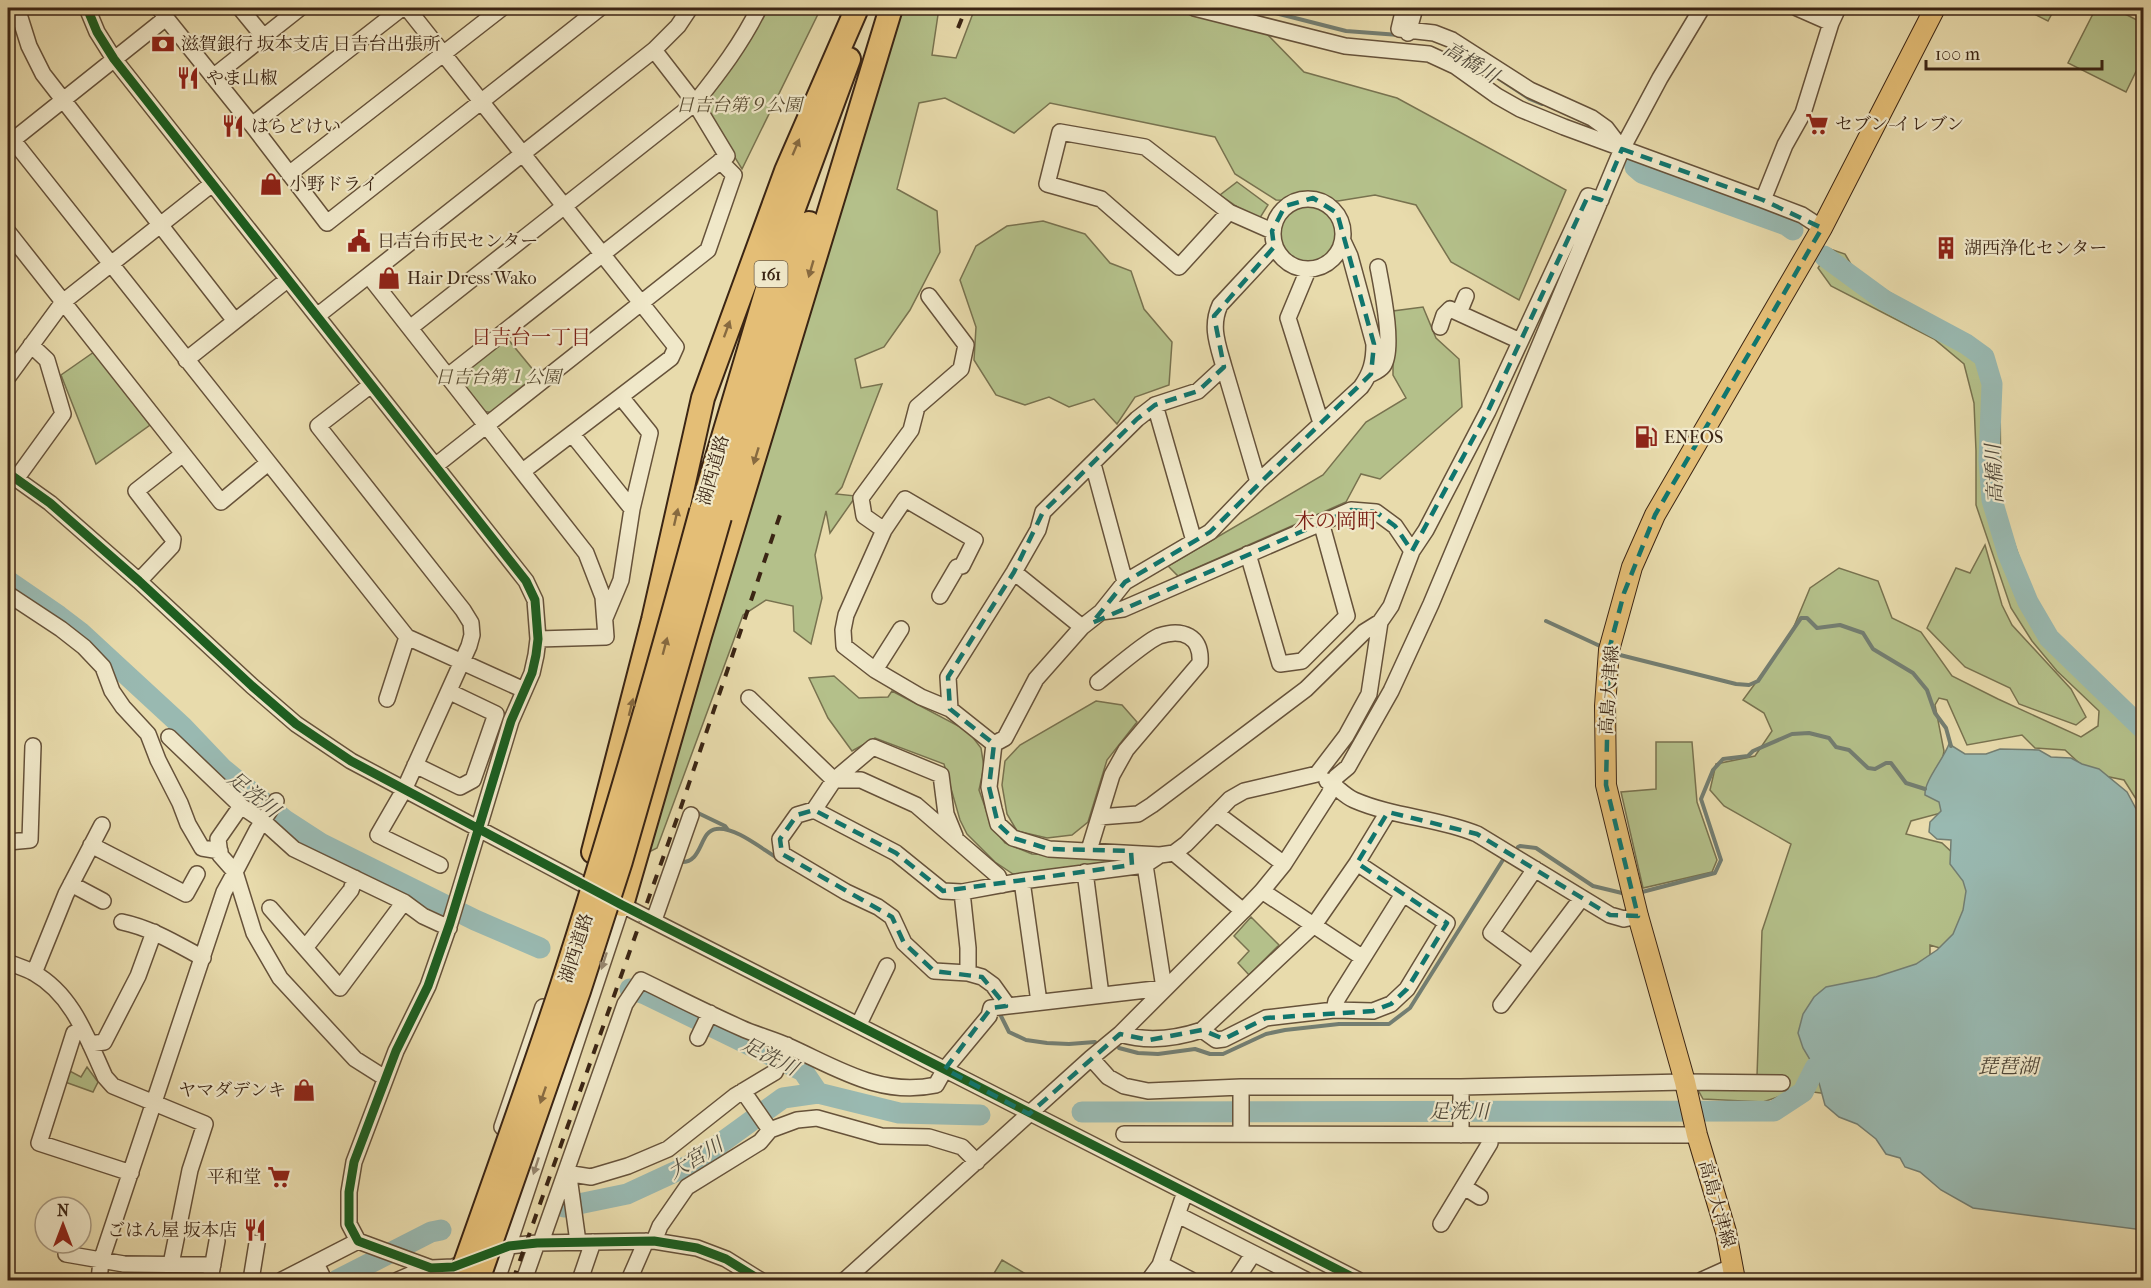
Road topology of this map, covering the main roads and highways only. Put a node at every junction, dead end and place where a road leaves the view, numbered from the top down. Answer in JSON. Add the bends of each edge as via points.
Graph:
{"nodes":[{"id":1,"x":856,"y":8,"type":"edge"},
{"id":2,"x":869,"y":8,"type":"edge"},
{"id":3,"x":884,"y":8,"type":"edge"},
{"id":4,"x":891,"y":8,"type":"edge"},
{"id":5,"x":1935,"y":8,"type":"edge"},
{"id":6,"x":861,"y":45,"type":"junction"},
{"id":7,"x":710,"y":514,"type":"junction"},
{"id":8,"x":585,"y":885,"type":"road end"},
{"id":9,"x":622,"y":905,"type":"road end"},
{"id":10,"x":1734,"y":1273,"type":"edge"},
{"id":11,"x":454,"y":1276,"type":"edge"},
{"id":12,"x":478,"y":1281,"type":"edge"}],
"edges":[{"from":1,"to":6,"type":"highway"},
{"from":2,"to":6,"type":"highway","name":"湖西道路","number":"161"},
{"from":3,"to":6,"type":"highway","name":"湖西道路","number":"161"},
{"from":4,"to":6,"type":"highway"},
{"from":5,"to":10,"type":"main road","name":"高島大津線","via":[[1820,233],[1655,516],[1632,567],[1613,631],[1605,706],[1606,785]]},
{"from":6,"to":7,"type":"highway","name":"湖西道路","number":"161","via":[[798,256]]},
{"from":8,"to":6,"type":"highway","one_way":true,"via":[[653,620],[703,398],[786,171]]},
{"from":6,"to":9,"type":"highway","one_way":true,"via":[[830,206]]},
{"from":11,"to":7,"type":"highway","name":"湖西道路","number":"161","one_way":true,"bridge":true,"via":[[561,986]]},
{"from":7,"to":12,"type":"highway","name":"湖西道路","number":"161","one_way":true,"bridge":true,"via":[[621,861]]}]}
